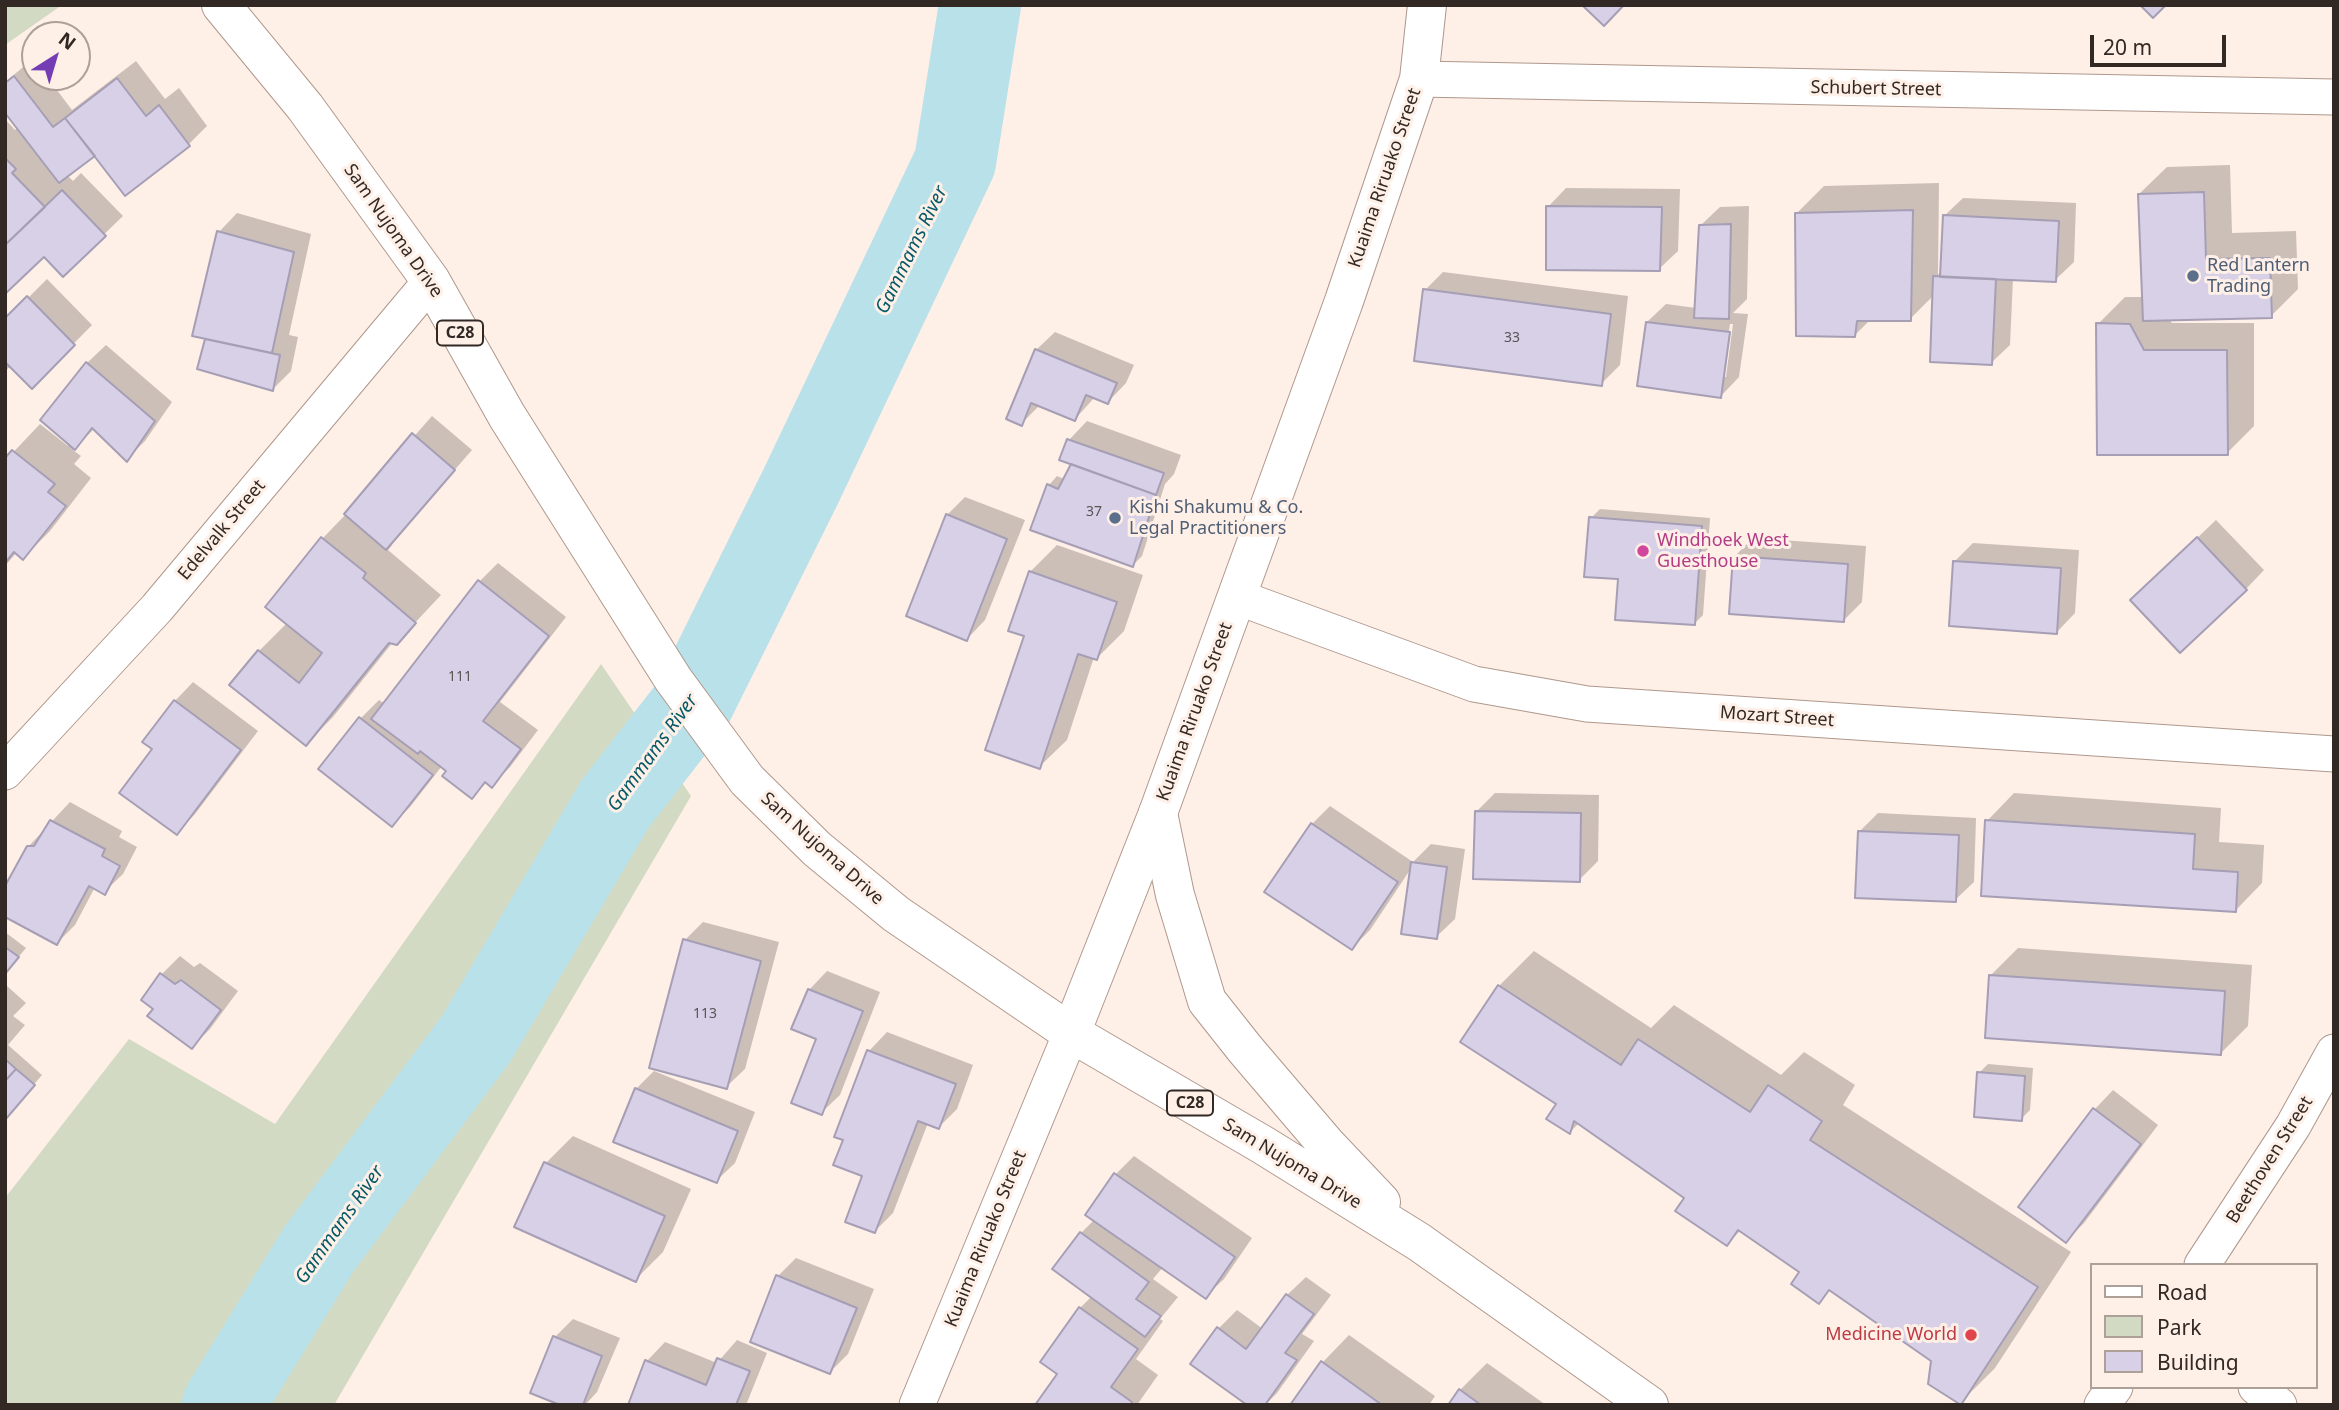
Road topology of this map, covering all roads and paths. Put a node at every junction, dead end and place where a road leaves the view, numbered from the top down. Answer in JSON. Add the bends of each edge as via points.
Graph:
{"nodes":[{"id":1,"x":221,"y":5,"type":"edge"},
{"id":2,"x":1427,"y":5,"type":"edge"},
{"id":3,"x":1419,"y":79,"type":"junction"},
{"id":4,"x":2334,"y":97,"type":"edge"},
{"id":5,"x":431,"y":281,"type":"junction"},
{"id":6,"x":1237,"y":597,"type":"junction"},
{"id":7,"x":2334,"y":754,"type":"edge"},
{"id":8,"x":5,"y":772,"type":"edge"},
{"id":9,"x":1158,"y":813,"type":"junction"},
{"id":10,"x":1071,"y":1033,"type":"junction"},
{"id":11,"x":2334,"y":1052,"type":"edge"},
{"id":12,"x":1419,"y":1242,"type":"junction"},
{"id":13,"x":2203,"y":1263,"type":"edge"},
{"id":14,"x":2114,"y":1389,"type":"edge"},
{"id":15,"x":2259,"y":1389,"type":"edge"},
{"id":16,"x":918,"y":1405,"type":"edge"},
{"id":17,"x":1649,"y":1405,"type":"edge"},
{"id":18,"x":2102,"y":1405,"type":"edge"},
{"id":19,"x":2279,"y":1405,"type":"edge"}],
"edges":[{"from":1,"to":5,"type":"main road","name":"Sam Nujoma Drive","number":"C28","via":[[305,107]]},
{"from":2,"to":3,"type":"main road","name":"Kuaima Riruako Street"},
{"from":3,"to":4,"type":"street","name":"Schubert Street"},
{"from":3,"to":6,"type":"main road","name":"Kuaima Riruako Street"},
{"from":5,"to":8,"type":"street","name":"Edelvalk Street","via":[[156,608]]},
{"from":5,"to":10,"type":"main road","name":"Sam Nujoma Drive","number":"C28","via":[[507,416],[673,679],[747,780],[817,849],[896,914]]},
{"from":6,"to":7,"type":"street","name":"Mozart Street","via":[[1474,684],[1587,704]]},
{"from":6,"to":9,"type":"main road","name":"Kuaima Riruako Street"},
{"from":9,"to":10,"type":"main road","name":"Kuaima Riruako Street"},
{"from":9,"to":12,"type":"main road","via":[[1179,908],[1207,1001],[1326,1144]]},
{"from":10,"to":12,"type":"main road","name":"Sam Nujoma Drive","number":"C28"},
{"from":10,"to":16,"type":"street","name":"Kuaima Riruako Street"},
{"from":11,"to":13,"type":"street","name":"Beethoven Street","via":[[2294,1126]]},
{"from":12,"to":17,"type":"main road","name":"Sam Nujoma Drive","number":"C28"},
{"from":14,"to":18,"type":"street"},
{"from":15,"to":19,"type":"street"}]}
